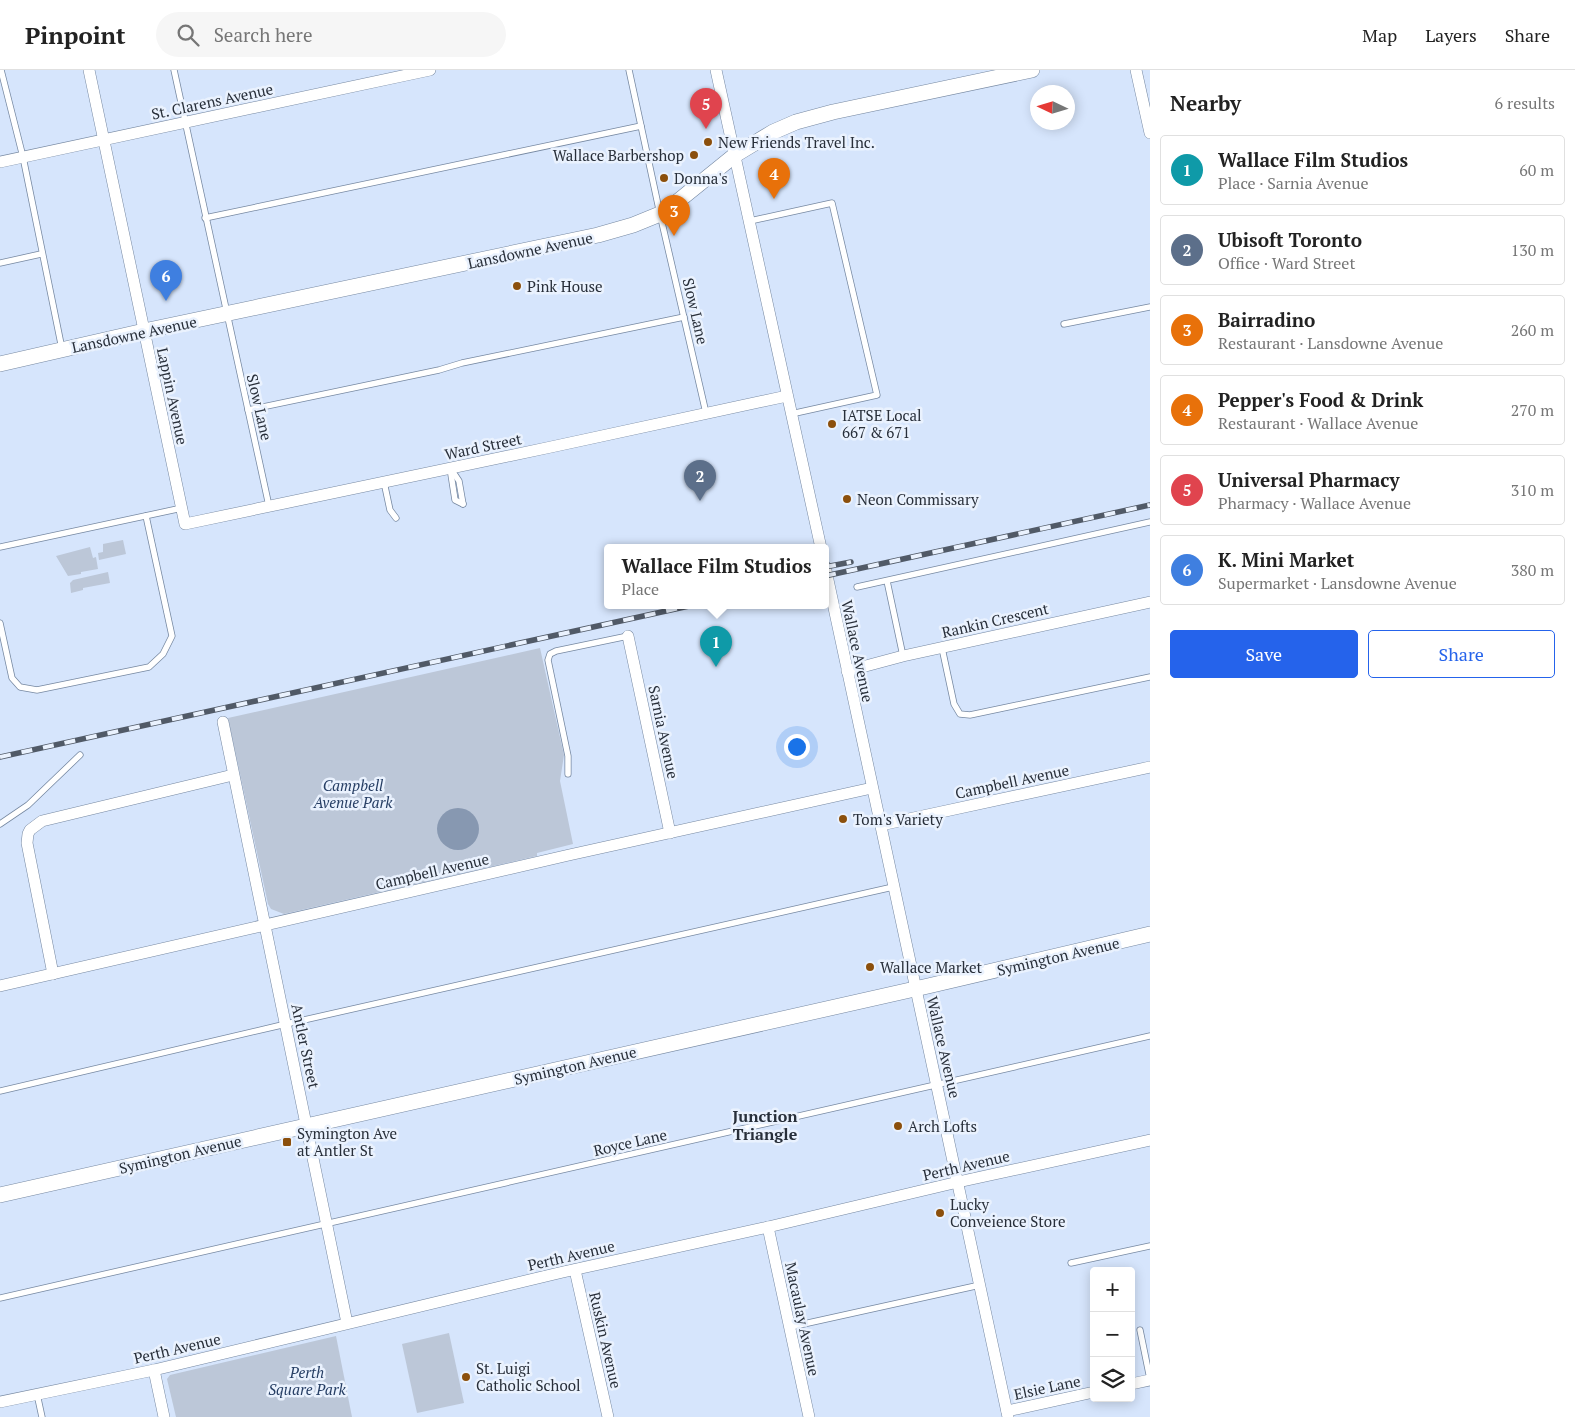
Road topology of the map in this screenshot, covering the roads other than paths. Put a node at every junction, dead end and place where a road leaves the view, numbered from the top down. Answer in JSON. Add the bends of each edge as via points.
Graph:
{"nodes":[{"id":1,"x":1,"y":70,"type":"edge"},
{"id":2,"x":89,"y":70,"type":"edge"},
{"id":3,"x":174,"y":70,"type":"edge"},
{"id":4,"x":430,"y":70,"type":"edge"},
{"id":5,"x":629,"y":70,"type":"edge"},
{"id":6,"x":716,"y":70,"type":"edge"},
{"id":7,"x":1032,"y":70,"type":"edge"},
{"id":8,"x":1136,"y":70,"type":"edge"},
{"id":9,"x":186,"y":122,"type":"junction"},
{"id":10,"x":641,"y":126,"type":"junction"},
{"id":11,"x":1150,"y":131,"type":"edge"},
{"id":12,"x":104,"y":139,"type":"junction"},
{"id":13,"x":735,"y":154,"type":"junction"},
{"id":14,"x":23,"y":158,"type":"junction"},
{"id":15,"x":0,"y":162,"type":"edge"},
{"id":16,"x":660,"y":214,"type":"junction"},
{"id":17,"x":206,"y":218,"type":"junction"},
{"id":18,"x":750,"y":220,"type":"junction"},
{"id":19,"x":41,"y":254,"type":"junction"},
{"id":20,"x":0,"y":263,"type":"edge"},
{"id":21,"x":1150,"y":306,"type":"edge"},
{"id":22,"x":227,"y":314,"type":"junction"},
{"id":23,"x":684,"y":317,"type":"junction"},
{"id":24,"x":1064,"y":324,"type":"dead end"},
{"id":25,"x":144,"y":331,"type":"junction"},
{"id":26,"x":62,"y":350,"type":"junction"},
{"id":27,"x":0,"y":364,"type":"edge"},
{"id":28,"x":787,"y":396,"type":"junction"},
{"id":29,"x":248,"y":410,"type":"junction"},
{"id":30,"x":706,"y":413,"type":"junction"},
{"id":31,"x":791,"y":414,"type":"junction"},
{"id":32,"x":450,"y":468,"type":"junction"},
{"id":33,"x":384,"y":482,"type":"junction"},
{"id":34,"x":269,"y":506,"type":"junction"},
{"id":35,"x":182,"y":508,"type":"junction"},
{"id":36,"x":146,"y":516,"type":"junction"},
{"id":37,"x":396,"y":518,"type":"dead end"},
{"id":38,"x":1150,"y":522,"type":"edge"},
{"id":39,"x":186,"y":524,"type":"joint"},
{"id":40,"x":820,"y":544,"type":"edge"},
{"id":41,"x":0,"y":547,"type":"edge"},
{"id":42,"x":887,"y":581,"type":"junction"},
{"id":43,"x":829,"y":585,"type":"edge"},
{"id":44,"x":857,"y":587,"type":"dead end"},
{"id":45,"x":1150,"y":602,"type":"edge"},
{"id":46,"x":0,"y":623,"type":"edge"},
{"id":47,"x":628,"y":636,"type":"joint"},
{"id":48,"x":942,"y":648,"type":"junction"},
{"id":49,"x":903,"y":656,"type":"junction"},
{"id":50,"x":847,"y":671,"type":"junction"},
{"id":51,"x":1150,"y":677,"type":"edge"},
{"id":52,"x":223,"y":722,"type":"dead end"},
{"id":53,"x":80,"y":755,"type":"dead end"},
{"id":54,"x":1150,"y":767,"type":"edge"},
{"id":55,"x":568,"y":774,"type":"dead end"},
{"id":56,"x":234,"y":775,"type":"junction"},
{"id":57,"x":872,"y":788,"type":"junction"},
{"id":58,"x":0,"y":824,"type":"edge"},
{"id":59,"x":880,"y":825,"type":"junction"},
{"id":60,"x":670,"y":833,"type":"junction"},
{"id":61,"x":893,"y":887,"type":"junction"},
{"id":62,"x":265,"y":925,"type":"junction"},
{"id":63,"x":1150,"y":934,"type":"edge"},
{"id":64,"x":53,"y":974,"type":"junction"},
{"id":65,"x":0,"y":986,"type":"edge"},
{"id":66,"x":915,"y":989,"type":"junction"},
{"id":67,"x":286,"y":1024,"type":"junction"},
{"id":68,"x":1150,"y":1036,"type":"edge"},
{"id":69,"x":937,"y":1085,"type":"junction"},
{"id":70,"x":0,"y":1092,"type":"edge"},
{"id":71,"x":308,"y":1125,"type":"junction"},
{"id":72,"x":1150,"y":1140,"type":"edge"},
{"id":73,"x":958,"y":1182,"type":"junction"},
{"id":74,"x":0,"y":1195,"type":"edge"},
{"id":75,"x":328,"y":1224,"type":"junction"},
{"id":76,"x":768,"y":1227,"type":"junction"},
{"id":77,"x":1150,"y":1246,"type":"edge"},
{"id":78,"x":1071,"y":1262,"type":"dead end"},
{"id":79,"x":575,"y":1270,"type":"junction"},
{"id":80,"x":980,"y":1285,"type":"junction"},
{"id":81,"x":0,"y":1298,"type":"edge"},
{"id":82,"x":348,"y":1323,"type":"junction"},
{"id":83,"x":789,"y":1328,"type":"junction"},
{"id":84,"x":1140,"y":1330,"type":"dead end"},
{"id":85,"x":154,"y":1370,"type":"junction"},
{"id":86,"x":1150,"y":1380,"type":"edge"},
{"id":87,"x":1135,"y":1383,"type":"edge"},
{"id":88,"x":1090,"y":1393,"type":"edge"},
{"id":89,"x":37,"y":1394,"type":"junction"},
{"id":90,"x":0,"y":1402,"type":"edge"},
{"id":91,"x":1008,"y":1414,"type":"edge"},
{"id":92,"x":42,"y":1417,"type":"edge"},
{"id":93,"x":164,"y":1417,"type":"edge"},
{"id":94,"x":608,"y":1417,"type":"edge"},
{"id":95,"x":809,"y":1417,"type":"edge"}],
"edges":[{"from":1,"to":14,"type":"lane"},
{"from":2,"to":12,"type":"street","name":"Lappin Avenue"},
{"from":3,"to":9,"type":"lane","name":"Slow Lane"},
{"from":4,"to":9,"type":"street","name":"St. Clarens Avenue"},
{"from":5,"to":10,"type":"lane","name":"Slow Lane"},
{"from":6,"to":13,"type":"street"},
{"from":7,"to":13,"type":"street","name":"Lansdowne Avenue","via":[[796,122]]},
{"from":8,"to":11,"type":"street"},
{"from":9,"to":12,"type":"street","name":"St. Clarens Avenue"},
{"from":9,"to":17,"type":"lane","name":"Slow Lane"},
{"from":10,"to":16,"type":"lane","name":"Slow Lane"},
{"from":10,"to":17,"type":"lane"},
{"from":12,"to":14,"type":"street","name":"St. Clarens Avenue"},
{"from":12,"to":25,"type":"street","name":"Lappin Avenue"},
{"from":13,"to":16,"type":"street","name":"Lansdowne Avenue"},
{"from":13,"to":18,"type":"street"},
{"from":14,"to":15,"type":"street","name":"St. Clarens Avenue"},
{"from":14,"to":19,"type":"lane"},
{"from":16,"to":22,"type":"street","name":"Lansdowne Avenue","via":[[598,236]]},
{"from":16,"to":23,"type":"lane","name":"Slow Lane"},
{"from":17,"to":22,"type":"lane","name":"Slow Lane"},
{"from":18,"to":28,"type":"street"},
{"from":18,"to":31,"type":"lane","via":[[832,203],[876,395]]},
{"from":19,"to":20,"type":"lane"},
{"from":19,"to":26,"type":"lane"},
{"from":21,"to":24,"type":"lane"},
{"from":22,"to":25,"type":"street","name":"Lansdowne Avenue"},
{"from":22,"to":29,"type":"lane","name":"Slow Lane"},
{"from":23,"to":29,"type":"lane"},
{"from":23,"to":30,"type":"lane","name":"Slow Lane"},
{"from":25,"to":26,"type":"street","name":"Lansdowne Avenue"},
{"from":25,"to":35,"type":"street","name":"Lappin Avenue"},
{"from":26,"to":27,"type":"street","name":"Lansdowne Avenue"},
{"from":28,"to":30,"type":"street","name":"Ward Street"},
{"from":28,"to":31,"type":"street"},
{"from":29,"to":34,"type":"lane","name":"Slow Lane"},
{"from":30,"to":32,"type":"street","name":"Ward Street"},
{"from":31,"to":40,"type":"street"},
{"from":32,"to":32,"type":"lane","via":[[455,500],[463,504],[459,481]]},
{"from":32,"to":33,"type":"street","name":"Ward Street"},
{"from":33,"to":34,"type":"street","name":"Ward Street"},
{"from":33,"to":37,"type":"lane","via":[[390,510]]},
{"from":34,"to":39,"type":"street","name":"Ward Street"},
{"from":35,"to":36,"type":"lane"},
{"from":35,"to":39,"type":"street","name":"Lappin Avenue"},
{"from":36,"to":41,"type":"lane"},
{"from":36,"to":46,"type":"lane","via":[[172,636],[163,654],[149,667],[37,690],[20,687],[12,678]]},
{"from":38,"to":42,"type":"lane"},
{"from":42,"to":44,"type":"lane"},
{"from":42,"to":49,"type":"lane"},
{"from":43,"to":50,"type":"street","name":"Wallace Avenue"},
{"from":45,"to":48,"type":"street","name":"Rankin Crescent"},
{"from":47,"to":55,"type":"lane","via":[[550,654],[548,660],[568,756]]},
{"from":47,"to":60,"type":"street","name":"Sarnia Avenue"},
{"from":48,"to":49,"type":"street","name":"Rankin Crescent"},
{"from":48,"to":51,"type":"lane","via":[[954,704],[960,714],[970,715]]},
{"from":49,"to":50,"type":"street","name":"Rankin Crescent"},
{"from":50,"to":57,"type":"street","name":"Wallace Avenue"},
{"from":52,"to":56,"type":"street","name":"Antler Street"},
{"from":53,"to":58,"type":"lane","via":[[28,805]]},
{"from":54,"to":59,"type":"street","name":"Campbell Avenue"},
{"from":56,"to":62,"type":"street","name":"Antler Street"},
{"from":56,"to":64,"type":"street","via":[[101,806],[33,826],[27,843]]},
{"from":57,"to":59,"type":"street","name":"Wallace Avenue"},
{"from":57,"to":60,"type":"street","name":"Campbell Avenue"},
{"from":59,"to":61,"type":"street","name":"Wallace Avenue"},
{"from":60,"to":62,"type":"street","name":"Campbell Avenue"},
{"from":61,"to":66,"type":"street","name":"Wallace Avenue"},
{"from":61,"to":67,"type":"lane"},
{"from":62,"to":64,"type":"street","name":"Campbell Avenue"},
{"from":62,"to":67,"type":"street","name":"Antler Street"},
{"from":63,"to":66,"type":"street","name":"Symington Avenue"},
{"from":64,"to":65,"type":"street","name":"Campbell Avenue"},
{"from":66,"to":69,"type":"street","name":"Wallace Avenue"},
{"from":66,"to":71,"type":"street","name":"Symington Avenue"},
{"from":67,"to":70,"type":"lane"},
{"from":67,"to":71,"type":"street","name":"Antler Street"},
{"from":68,"to":69,"type":"lane","name":"Royce Lane"},
{"from":69,"to":73,"type":"street","name":"Wallace Avenue"},
{"from":69,"to":75,"type":"lane","name":"Royce Lane"},
{"from":71,"to":74,"type":"street","name":"Symington Avenue"},
{"from":71,"to":75,"type":"street","name":"Antler Street"},
{"from":72,"to":73,"type":"street","name":"Perth Avenue"},
{"from":73,"to":76,"type":"street","name":"Perth Avenue"},
{"from":73,"to":80,"type":"street","name":"Wallace Avenue"},
{"from":75,"to":81,"type":"lane","name":"Royce Lane"},
{"from":75,"to":82,"type":"street","name":"Antler Street"},
{"from":76,"to":79,"type":"street","name":"Perth Avenue"},
{"from":76,"to":83,"type":"street","name":"Macaulay Avenue"},
{"from":77,"to":78,"type":"lane"},
{"from":79,"to":82,"type":"street","name":"Perth Avenue"},
{"from":79,"to":94,"type":"street","name":"Ruskin Avenue"},
{"from":80,"to":83,"type":"lane"},
{"from":80,"to":91,"type":"street","name":"Wallace Avenue"},
{"from":82,"to":85,"type":"street","name":"Perth Avenue"},
{"from":83,"to":95,"type":"street","name":"Macaulay Avenue"},
{"from":84,"to":86,"type":"lane"},
{"from":85,"to":89,"type":"street","name":"Perth Avenue"},
{"from":85,"to":93,"type":"street"},
{"from":86,"to":87,"type":"street"},
{"from":88,"to":91,"type":"street","name":"Elsie Lane"},
{"from":89,"to":90,"type":"street","name":"Perth Avenue"},
{"from":89,"to":92,"type":"lane"}]}
